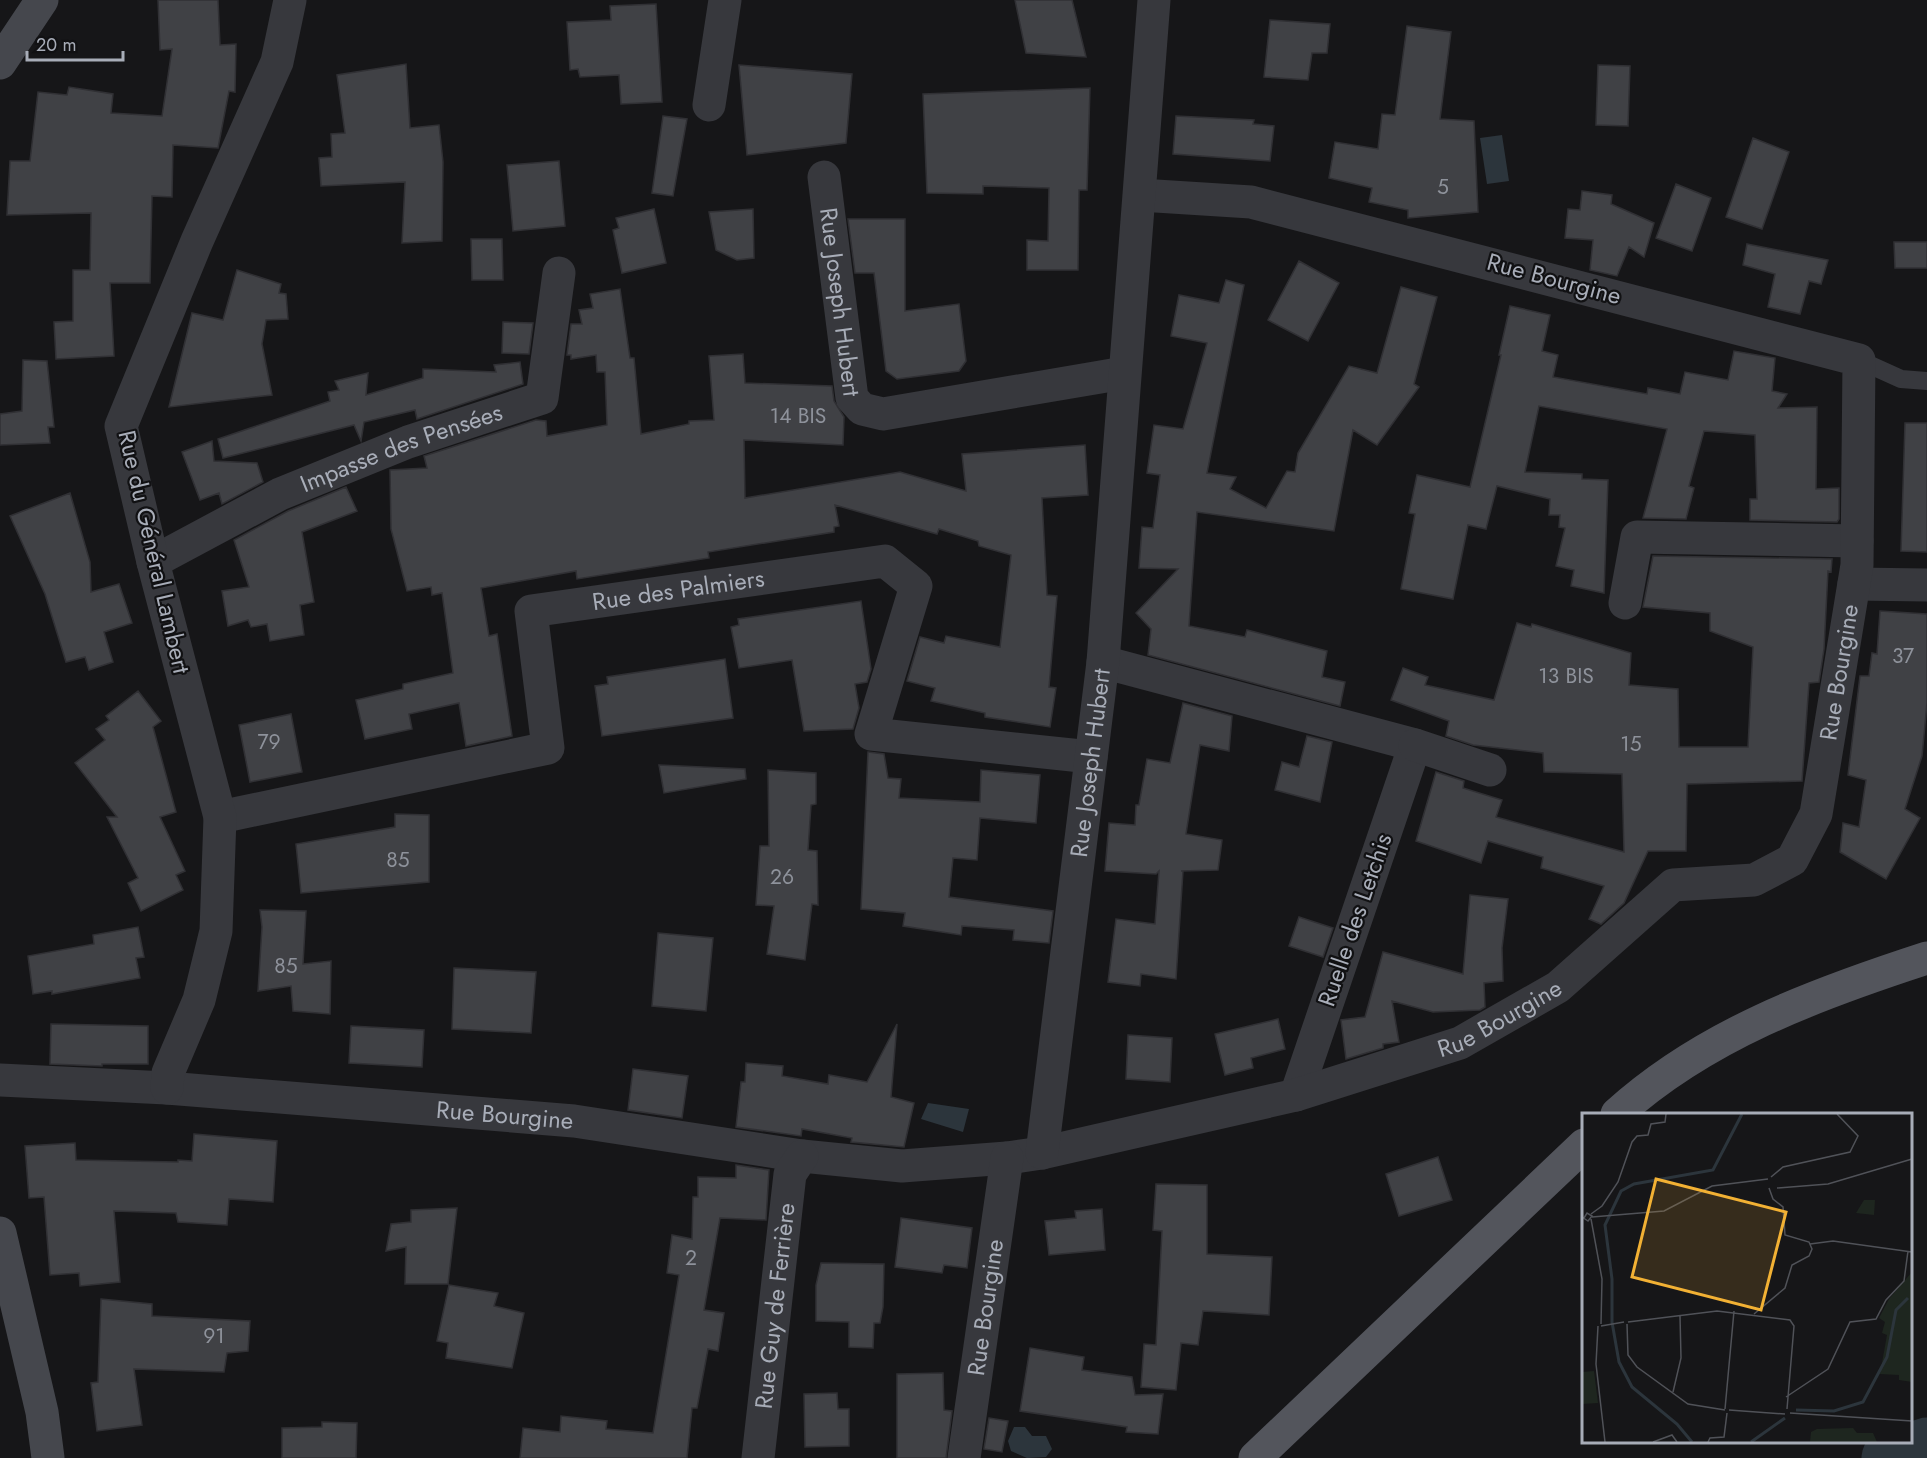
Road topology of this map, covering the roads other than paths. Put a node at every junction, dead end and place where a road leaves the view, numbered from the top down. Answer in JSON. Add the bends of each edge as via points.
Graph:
{"nodes":[{"id":1,"x":42,"y":0,"type":"edge"},
{"id":2,"x":290,"y":0,"type":"edge"},
{"id":3,"x":725,"y":0,"type":"edge"},
{"id":4,"x":1154,"y":0,"type":"edge"},
{"id":5,"x":0,"y":63,"type":"edge"},
{"id":6,"x":709,"y":105,"type":"dead end"},
{"id":7,"x":824,"y":177,"type":"dead end"},
{"id":8,"x":1140,"y":195,"type":"junction"},
{"id":9,"x":558,"y":273,"type":"dead end"},
{"id":10,"x":1859,"y":360,"type":"junction"},
{"id":11,"x":1124,"y":373,"type":"junction"},
{"id":12,"x":1927,"y":381,"type":"edge"},
{"id":13,"x":1857,"y":541,"type":"junction"},
{"id":14,"x":153,"y":562,"type":"junction"},
{"id":15,"x":1854,"y":585,"type":"junction"},
{"id":16,"x":1927,"y":585,"type":"edge"},
{"id":17,"x":1625,"y":603,"type":"dead end"},
{"id":18,"x":1103,"y":662,"type":"junction"},
{"id":19,"x":1415,"y":744,"type":"junction"},
{"id":20,"x":1091,"y":757,"type":"junction"},
{"id":21,"x":1491,"y":770,"type":"dead end"},
{"id":22,"x":220,"y":817,"type":"junction"},
{"id":23,"x":1927,"y":958,"type":"edge"},
{"id":24,"x":0,"y":1080,"type":"edge"},
{"id":25,"x":167,"y":1088,"type":"junction"},
{"id":26,"x":1296,"y":1095,"type":"junction"},
{"id":27,"x":1618,"y":1113,"type":"edge"},
{"id":28,"x":1582,"y":1146,"type":"edge"},
{"id":29,"x":1042,"y":1152,"type":"junction"},
{"id":30,"x":802,"y":1156,"type":"junction"},
{"id":31,"x":1007,"y":1158,"type":"junction"},
{"id":32,"x":0,"y":1233,"type":"edge"},
{"id":33,"x":48,"y":1458,"type":"edge"},
{"id":34,"x":758,"y":1458,"type":"edge"},
{"id":35,"x":964,"y":1458,"type":"edge"},
{"id":36,"x":1256,"y":1458,"type":"edge"}],
"edges":[{"from":1,"to":5,"type":"main road"},
{"from":2,"to":14,"type":"street","name":"Rue du Général Lambert","via":[[277,62],[197,241],[121,426]]},
{"from":3,"to":6,"type":"street"},
{"from":4,"to":8,"type":"street","name":"Rue Joseph Hubert"},
{"from":7,"to":11,"type":"street","name":"Rue Joseph Hubert","via":[[852,398],[862,409],[883,414]]},
{"from":8,"to":10,"type":"street","name":"Rue Bourgine","via":[[1251,202]]},
{"from":8,"to":11,"type":"street","name":"Rue Joseph Hubert"},
{"from":9,"to":14,"type":"street","name":"Impasse des Pensées","via":[[542,398],[408,442],[280,494]]},
{"from":10,"to":12,"type":"lane","via":[[1901,379]]},
{"from":10,"to":13,"type":"street","name":"Rue Bourgine"},
{"from":11,"to":18,"type":"street","name":"Rue Joseph Hubert"},
{"from":13,"to":15,"type":"street","name":"Rue Bourgine"},
{"from":13,"to":17,"type":"street","via":[[1637,537]]},
{"from":14,"to":22,"type":"street","name":"Rue du Général Lambert"},
{"from":15,"to":16,"type":"street"},
{"from":15,"to":26,"type":"street","name":"Rue Bourgine","via":[[1816,814],[1792,860],[1754,880],[1673,885],[1558,987],[1460,1043]]},
{"from":18,"to":19,"type":"street"},
{"from":18,"to":20,"type":"street","name":"Rue Joseph Hubert"},
{"from":19,"to":21,"type":"street"},
{"from":19,"to":26,"type":"street","name":"Ruelle des Letchis"},
{"from":20,"to":22,"type":"street","name":"Rue des Palmiers","via":[[871,734],[916,586],[885,561],[531,611],[548,748]]},
{"from":20,"to":29,"type":"street","name":"Rue Joseph Hubert"},
{"from":22,"to":25,"type":"street","name":"Rue du Général Lambert","via":[[216,931],[199,1000],[168,1073]]},
{"from":23,"to":27,"type":"main road","via":[[1794,1005],[1714,1043]]},
{"from":24,"to":25,"type":"street","name":"Rue Bourgine"},
{"from":25,"to":30,"type":"street","name":"Rue Bourgine","via":[[574,1121]]},
{"from":26,"to":29,"type":"street","name":"Rue Bourgine"},
{"from":28,"to":36,"type":"main road"},
{"from":29,"to":31,"type":"street","name":"Rue Bourgine"},
{"from":30,"to":31,"type":"street","name":"Rue Bourgine","via":[[902,1166]]},
{"from":30,"to":34,"type":"street","name":"Rue Guy de Ferrière","via":[[790,1174]]},
{"from":31,"to":35,"type":"street","name":"Rue Bourgine"},
{"from":32,"to":33,"type":"main road","via":[[42,1412]]}]}
